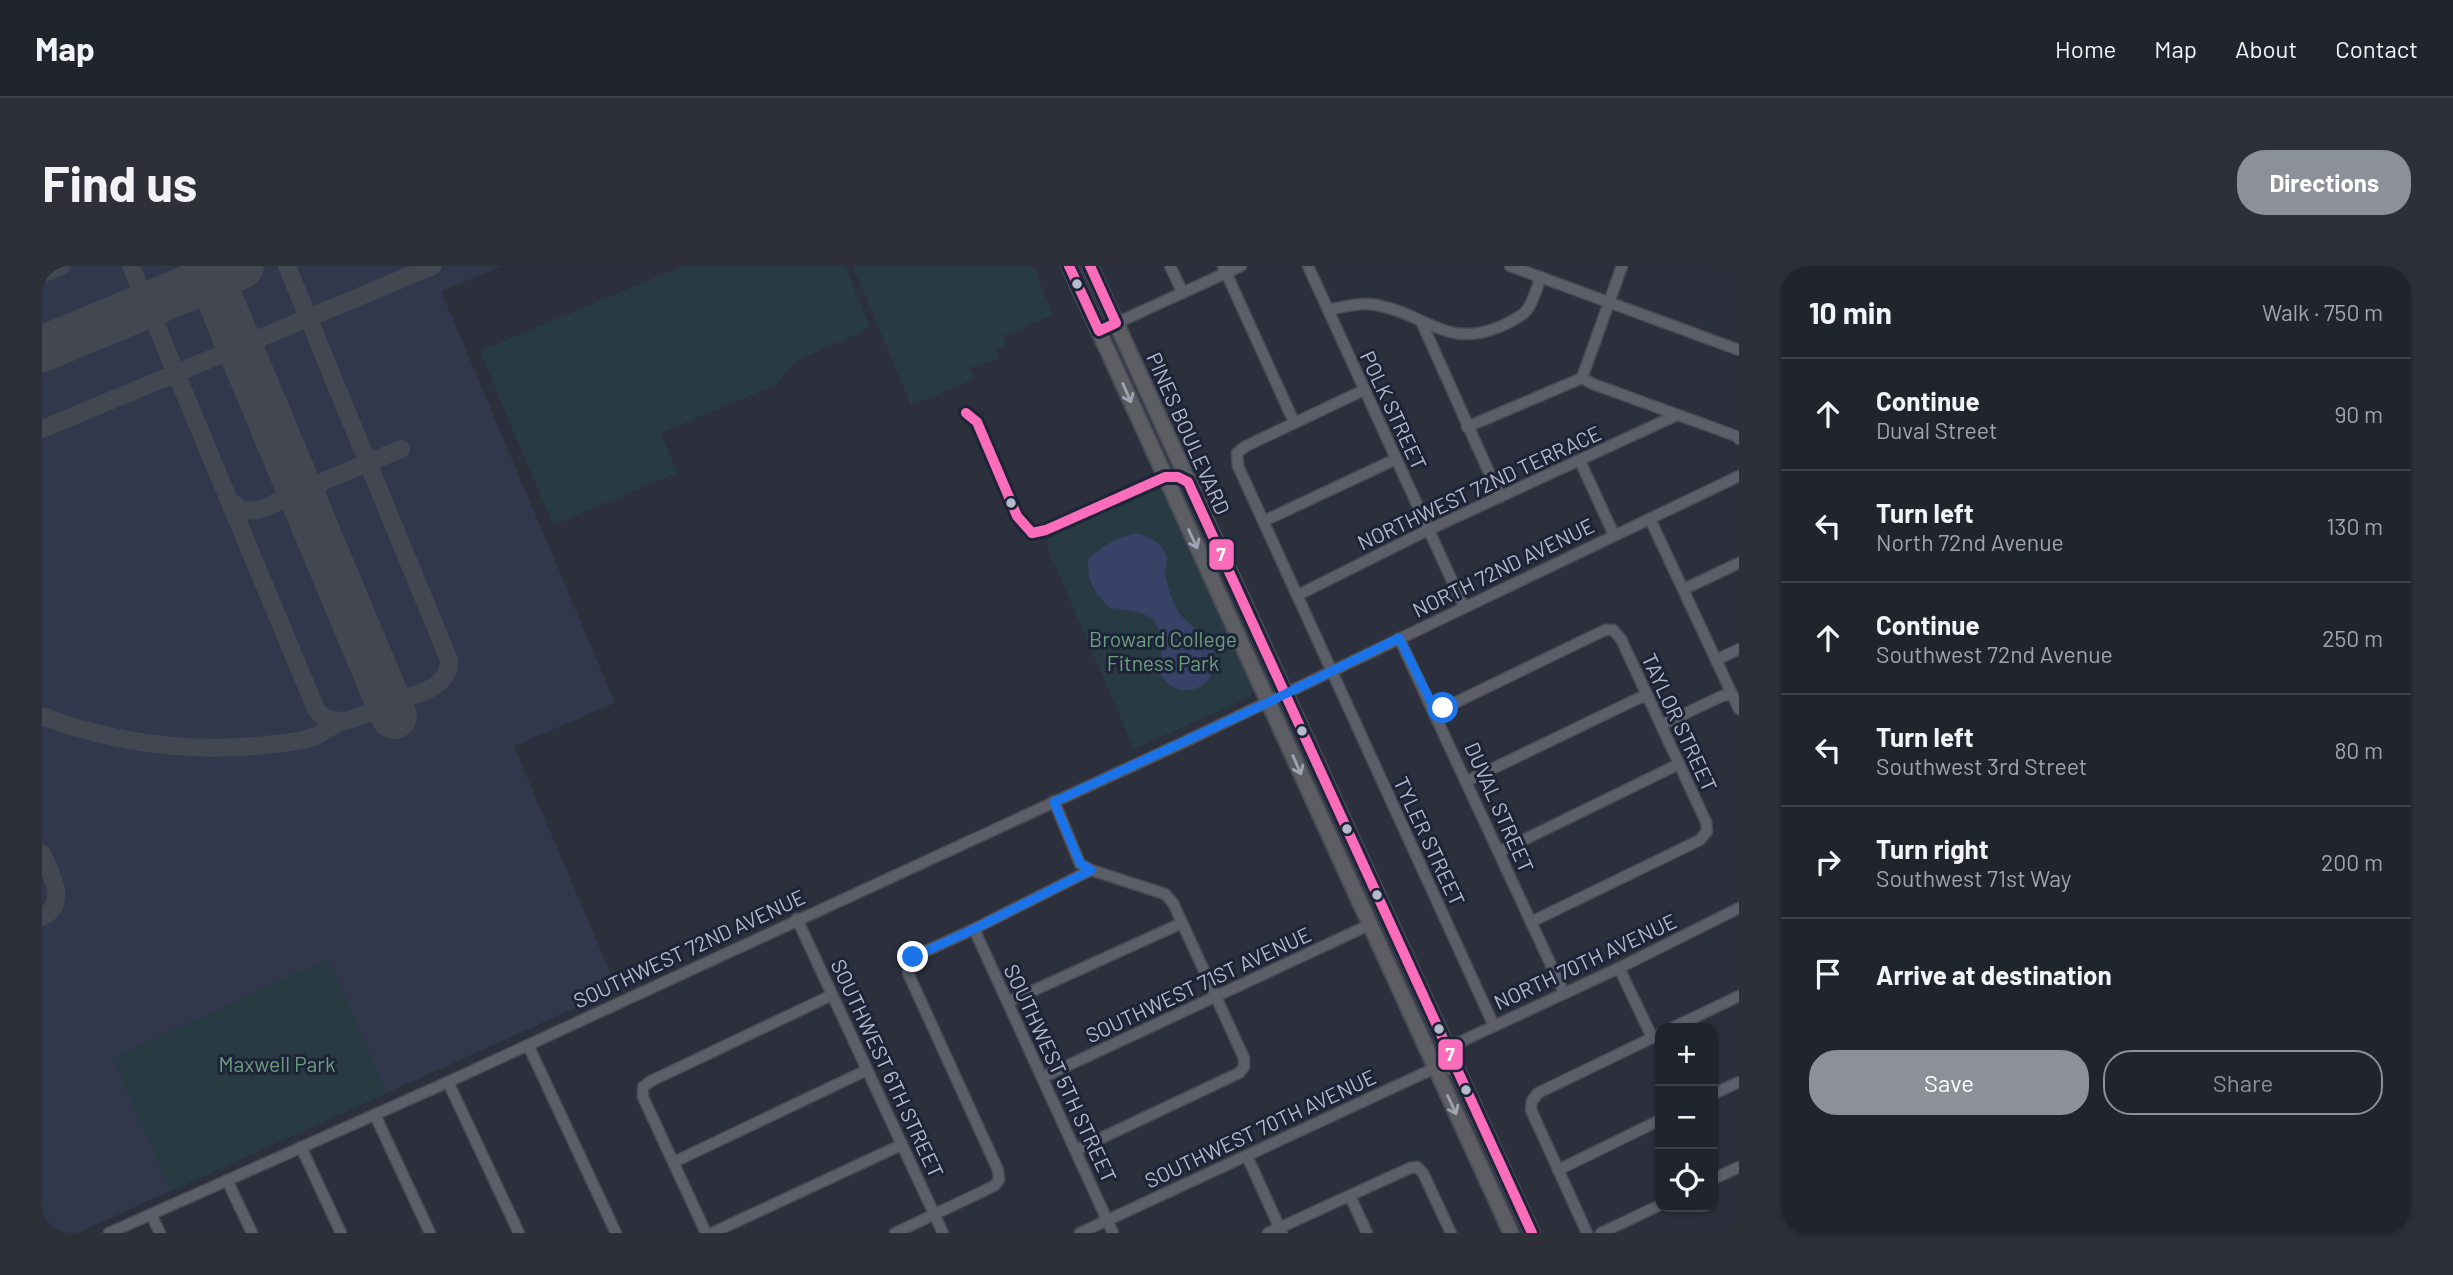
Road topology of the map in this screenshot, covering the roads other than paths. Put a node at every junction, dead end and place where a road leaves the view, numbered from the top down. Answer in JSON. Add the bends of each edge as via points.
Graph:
{"nodes":[{"id":1,"x":1069,"y":266,"type":"edge"},
{"id":2,"x":1090,"y":266,"type":"edge"},
{"id":3,"x":1170,"y":266,"type":"edge"},
{"id":4,"x":1241,"y":266,"type":"edge"},
{"id":5,"x":1308,"y":266,"type":"edge"},
{"id":6,"x":1510,"y":266,"type":"edge"},
{"id":7,"x":1622,"y":266,"type":"edge"},
{"id":8,"x":1224,"y":270,"type":"edge"},
{"id":9,"x":1541,"y":277,"type":"junction"},
{"id":10,"x":1183,"y":293,"type":"junction"},
{"id":11,"x":1608,"y":301,"type":"junction"},
{"id":12,"x":1328,"y":310,"type":"junction"},
{"id":13,"x":1421,"y":321,"type":"junction"},
{"id":14,"x":1116,"y":323,"type":"junction"},
{"id":15,"x":1099,"y":331,"type":"junction"},
{"id":16,"x":1739,"y":350,"type":"edge"},
{"id":17,"x":1582,"y":378,"type":"junction"},
{"id":18,"x":1364,"y":390,"type":"junction"},
{"id":19,"x":1677,"y":415,"type":"junction"},
{"id":20,"x":1294,"y":422,"type":"junction"},
{"id":21,"x":1467,"y":427,"type":"junction"},
{"id":22,"x":1739,"y":439,"type":"edge"},
{"id":23,"x":1396,"y":459,"type":"junction"},
{"id":24,"x":1580,"y":461,"type":"junction"},
{"id":25,"x":1165,"y":477,"type":"junction"},
{"id":26,"x":1739,"y":477,"type":"edge"},
{"id":27,"x":1188,"y":482,"type":"junction"},
{"id":28,"x":1500,"y":497,"type":"junction"},
{"id":29,"x":1650,"y":519,"type":"junction"},
{"id":30,"x":1264,"y":521,"type":"junction"},
{"id":31,"x":1428,"y":530,"type":"junction"},
{"id":32,"x":1614,"y":535,"type":"junction"},
{"id":33,"x":1739,"y":563,"type":"edge"},
{"id":34,"x":1684,"y":589,"type":"junction"},
{"id":35,"x":1298,"y":595,"type":"junction"},
{"id":36,"x":1464,"y":607,"type":"junction"},
{"id":37,"x":1399,"y":638,"type":"junction"},
{"id":38,"x":1739,"y":649,"type":"edge"},
{"id":39,"x":1716,"y":660,"type":"junction"},
{"id":40,"x":1331,"y":671,"type":"junction"},
{"id":41,"x":1732,"y":694,"type":"junction"},
{"id":42,"x":1284,"y":695,"type":"junction"},
{"id":43,"x":1648,"y":697,"type":"junction"},
{"id":44,"x":1269,"y":702,"type":"junction"},
{"id":45,"x":1739,"y":709,"type":"edge"},
{"id":46,"x":1436,"y":712,"type":"junction"},
{"id":47,"x":1661,"y":725,"type":"junction"},
{"id":48,"x":1679,"y":764,"type":"junction"},
{"id":49,"x":1467,"y":781,"type":"junction"},
{"id":50,"x":1054,"y":802,"type":"junction"},
{"id":51,"x":1499,"y":852,"type":"junction"},
{"id":52,"x":1091,"y":870,"type":"junction"},
{"id":53,"x":1348,"y":879,"type":"junction"},
{"id":54,"x":1739,"y":908,"type":"edge"},
{"id":55,"x":797,"y":919,"type":"junction"},
{"id":56,"x":1531,"y":922,"type":"junction"},
{"id":57,"x":1182,"y":923,"type":"junction"},
{"id":58,"x":1369,"y":925,"type":"junction"},
{"id":59,"x":974,"y":929,"type":"junction"},
{"id":60,"x":1393,"y":931,"type":"junction"},
{"id":61,"x":1619,"y":968,"type":"junction"},
{"id":62,"x":1397,"y":987,"type":"junction"},
{"id":63,"x":1564,"y":993,"type":"junction"},
{"id":64,"x":832,"y":995,"type":"junction"},
{"id":65,"x":1739,"y":996,"type":"edge"},
{"id":66,"x":1217,"y":997,"type":"junction"},
{"id":67,"x":1008,"y":1003,"type":"junction"},
{"id":68,"x":1682,"y":1023,"type":"edge"},
{"id":69,"x":1493,"y":1026,"type":"junction"},
{"id":70,"x":1655,"y":1034,"type":"edge"},
{"id":71,"x":1655,"y":1036,"type":"edge"},
{"id":72,"x":528,"y":1045,"type":"junction"},
{"id":73,"x":1447,"y":1048,"type":"junction"},
{"id":74,"x":1435,"y":1068,"type":"junction"},
{"id":75,"x":867,"y":1070,"type":"junction"},
{"id":76,"x":1458,"y":1072,"type":"junction"},
{"id":77,"x":1043,"y":1077,"type":"junction"},
{"id":78,"x":448,"y":1082,"type":"junction"},
{"id":79,"x":1739,"y":1082,"type":"edge"},
{"id":80,"x":1718,"y":1092,"type":"edge"},
{"id":81,"x":375,"y":1115,"type":"junction"},
{"id":82,"x":1655,"y":1122,"type":"edge"},
{"id":83,"x":901,"y":1145,"type":"junction"},
{"id":84,"x":301,"y":1147,"type":"junction"},
{"id":85,"x":1076,"y":1150,"type":"junction"},
{"id":86,"x":1247,"y":1156,"type":"junction"},
{"id":87,"x":674,"y":1162,"type":"junction"},
{"id":88,"x":1739,"y":1167,"type":"edge"},
{"id":89,"x":1558,"y":1170,"type":"junction"},
{"id":90,"x":1718,"y":1178,"type":"edge"},
{"id":91,"x":227,"y":1180,"type":"junction"},
{"id":92,"x":1350,"y":1196,"type":"junction"},
{"id":93,"x":1655,"y":1207,"type":"edge"},
{"id":94,"x":151,"y":1214,"type":"junction"},
{"id":95,"x":935,"y":1215,"type":"junction"},
{"id":96,"x":1107,"y":1220,"type":"junction"},
{"id":97,"x":1280,"y":1230,"type":"edge"},
{"id":98,"x":109,"y":1233,"type":"edge"},
{"id":99,"x":160,"y":1233,"type":"edge"},
{"id":100,"x":252,"y":1233,"type":"edge"},
{"id":101,"x":341,"y":1233,"type":"edge"},
{"id":102,"x":430,"y":1233,"type":"edge"},
{"id":103,"x":519,"y":1233,"type":"edge"},
{"id":104,"x":616,"y":1233,"type":"edge"},
{"id":105,"x":706,"y":1233,"type":"edge"},
{"id":106,"x":712,"y":1233,"type":"edge"},
{"id":107,"x":895,"y":1233,"type":"edge"},
{"id":108,"x":943,"y":1233,"type":"edge"},
{"id":109,"x":1080,"y":1233,"type":"edge"},
{"id":110,"x":1113,"y":1233,"type":"edge"},
{"id":111,"x":1268,"y":1233,"type":"edge"},
{"id":112,"x":1367,"y":1233,"type":"edge"},
{"id":113,"x":1451,"y":1233,"type":"edge"},
{"id":114,"x":1511,"y":1233,"type":"edge"},
{"id":115,"x":1532,"y":1233,"type":"edge"},
{"id":116,"x":1587,"y":1233,"type":"edge"},
{"id":117,"x":1601,"y":1233,"type":"edge"}],
"edges":[{"from":1,"to":15,"type":"highway","name":"PINES BOULEVARD"},
{"from":2,"to":14,"type":"highway","name":"PINES BOULEVARD"},
{"from":3,"to":10,"type":"street"},
{"from":4,"to":8,"type":"street"},
{"from":5,"to":12,"type":"street","name":"POLK STREET"},
{"from":6,"to":9,"type":"street"},
{"from":7,"to":11,"type":"street"},
{"from":8,"to":10,"type":"street"},
{"from":8,"to":20,"type":"street"},
{"from":9,"to":11,"type":"street"},
{"from":9,"to":13,"type":"street","via":[[1524,315],[1480,335],[1464,336]]},
{"from":10,"to":14,"type":"street"},
{"from":11,"to":16,"type":"street"},
{"from":11,"to":17,"type":"street"},
{"from":12,"to":13,"type":"street","via":[[1373,304]]},
{"from":12,"to":18,"type":"street","name":"POLK STREET"},
{"from":13,"to":21,"type":"street"},
{"from":14,"to":15,"type":"street"},
{"from":14,"to":27,"type":"highway","name":"PINES BOULEVARD"},
{"from":15,"to":25,"type":"highway","name":"PINES BOULEVARD","one_way":true},
{"from":17,"to":19,"type":"street"},
{"from":17,"to":21,"type":"street"},
{"from":18,"to":20,"type":"street"},
{"from":18,"to":23,"type":"street","name":"POLK STREET"},
{"from":19,"to":22,"type":"street"},
{"from":19,"to":24,"type":"street","name":"NORTHWEST 72ND TERRACE"},
{"from":20,"to":30,"type":"street","name":"TYLER STREET","via":[[1237,453],[1238,466]]},
{"from":21,"to":28,"type":"street"},
{"from":23,"to":30,"type":"street"},
{"from":23,"to":31,"type":"street","name":"POLK STREET"},
{"from":24,"to":28,"type":"street","name":"NORTHWEST 72ND TERRACE"},
{"from":24,"to":32,"type":"street"},
{"from":25,"to":27,"type":"highway"},
{"from":25,"to":44,"type":"highway","name":"PINES BOULEVARD","one_way":true},
{"from":26,"to":29,"type":"street","name":"NORTH 72ND AVENUE"},
{"from":27,"to":42,"type":"highway","name":"PINES BOULEVARD"},
{"from":28,"to":31,"type":"street","name":"NORTHWEST 72ND TERRACE"},
{"from":29,"to":32,"type":"street","name":"NORTH 72ND AVENUE"},
{"from":29,"to":34,"type":"street"},
{"from":30,"to":35,"type":"street","name":"TYLER STREET"},
{"from":31,"to":35,"type":"street","name":"NORTHWEST 72ND TERRACE"},
{"from":31,"to":36,"type":"street","name":"POLK STREET"},
{"from":32,"to":36,"type":"street","name":"NORTH 72ND AVENUE"},
{"from":33,"to":34,"type":"street"},
{"from":34,"to":39,"type":"street"},
{"from":35,"to":40,"type":"street","name":"TYLER STREET"},
{"from":36,"to":37,"type":"street","name":"NORTH 72ND AVENUE"},
{"from":37,"to":40,"type":"street","name":"NORTH 72ND AVENUE"},
{"from":37,"to":46,"type":"street","name":"DUVAL STREET"},
{"from":38,"to":39,"type":"street"},
{"from":39,"to":41,"type":"street"},
{"from":40,"to":42,"type":"street","name":"NORTH 72ND AVENUE"},
{"from":40,"to":69,"type":"street","name":"TYLER STREET"},
{"from":41,"to":45,"type":"street"},
{"from":41,"to":47,"type":"street"},
{"from":42,"to":44,"type":"street","name":"SOUTHWEST 72ND AVENUE"},
{"from":42,"to":60,"type":"highway","name":"PINES BOULEVARD"},
{"from":43,"to":46,"type":"street","name":"TAYLOR STREET","via":[[1620,639],[1614,630],[1605,630]]},
{"from":43,"to":47,"type":"street","name":"TAYLOR STREET"},
{"from":43,"to":49,"type":"street"},
{"from":44,"to":50,"type":"street","name":"SOUTHWEST 72ND AVENUE"},
{"from":44,"to":53,"type":"highway","name":"PINES BOULEVARD","one_way":true},
{"from":46,"to":49,"type":"street","name":"DUVAL STREET"},
{"from":47,"to":48,"type":"street","name":"TAYLOR STREET"},
{"from":48,"to":51,"type":"street"},
{"from":48,"to":56,"type":"street","name":"TAYLOR STREET","via":[[1706,822],[1707,831],[1700,840]]},
{"from":49,"to":51,"type":"street","name":"DUVAL STREET"},
{"from":50,"to":52,"type":"street","via":[[1080,863]]},
{"from":50,"to":55,"type":"street","name":"SOUTHWEST 72ND AVENUE"},
{"from":51,"to":56,"type":"street","name":"DUVAL STREET"},
{"from":52,"to":57,"type":"street","via":[[1165,894]]},
{"from":52,"to":59,"type":"street"},
{"from":53,"to":58,"type":"highway","name":"PINES BOULEVARD"},
{"from":53,"to":60,"type":"highway","via":[[1356,877],[1365,884],[1386,930]]},
{"from":54,"to":61,"type":"street","name":"NORTH 70TH AVENUE"},
{"from":55,"to":64,"type":"street","name":"SOUTHWEST 6TH STREET"},
{"from":55,"to":72,"type":"street","name":"SOUTHWEST 72ND AVENUE"},
{"from":56,"to":63,"type":"street","name":"DUVAL STREET"},
{"from":57,"to":66,"type":"street"},
{"from":57,"to":67,"type":"street"},
{"from":58,"to":62,"type":"highway","name":"PINES BOULEVARD"},
{"from":58,"to":66,"type":"street","name":"SOUTHWEST 71ST AVENUE"},
{"from":59,"to":67,"type":"street","name":"SOUTHWEST 5TH STREET"},
{"from":59,"to":95,"type":"street","via":[[908,963],[908,973],[998,1170],[999,1180],[993,1186]]},
{"from":60,"to":73,"type":"highway"},
{"from":61,"to":63,"type":"street","name":"NORTH 70TH AVENUE"},
{"from":61,"to":70,"type":"street"},
{"from":62,"to":73,"type":"highway","via":[[1409,995],[1437,1047]]},
{"from":62,"to":74,"type":"highway"},
{"from":63,"to":69,"type":"street","name":"NORTH 70TH AVENUE"},
{"from":64,"to":75,"type":"street","name":"SOUTHWEST 6TH STREET"},
{"from":64,"to":87,"type":"street","via":[[643,1087],[643,1097]]},
{"from":65,"to":68,"type":"street"},
{"from":66,"to":77,"type":"street","name":"SOUTHWEST 71ST AVENUE"},
{"from":66,"to":85,"type":"street","via":[[1244,1058],[1239,1073]]},
{"from":67,"to":77,"type":"street","name":"SOUTHWEST 5TH STREET"},
{"from":69,"to":73,"type":"street","name":"NORTH 70TH AVENUE"},
{"from":71,"to":89,"type":"street","via":[[1538,1093],[1532,1101],[1531,1110]]},
{"from":72,"to":78,"type":"street","name":"SOUTHWEST 72ND AVENUE"},
{"from":72,"to":104,"type":"street"},
{"from":73,"to":76,"type":"highway"},
{"from":74,"to":76,"type":"street"},
{"from":74,"to":86,"type":"street","name":"SOUTHWEST 70TH AVENUE"},
{"from":74,"to":114,"type":"highway","one_way":true},
{"from":75,"to":83,"type":"street","name":"SOUTHWEST 6TH STREET"},
{"from":75,"to":87,"type":"street"},
{"from":76,"to":115,"type":"highway"},
{"from":77,"to":85,"type":"street","name":"SOUTHWEST 5TH STREET"},
{"from":78,"to":81,"type":"street","name":"SOUTHWEST 72ND AVENUE"},
{"from":78,"to":103,"type":"street"},
{"from":79,"to":80,"type":"street"},
{"from":81,"to":84,"type":"street","name":"SOUTHWEST 72ND AVENUE"},
{"from":81,"to":102,"type":"street"},
{"from":82,"to":89,"type":"street"},
{"from":83,"to":95,"type":"street","name":"SOUTHWEST 6TH STREET"},
{"from":83,"to":106,"type":"street"},
{"from":84,"to":91,"type":"street","name":"SOUTHWEST 72ND AVENUE"},
{"from":84,"to":101,"type":"street"},
{"from":85,"to":96,"type":"street","name":"SOUTHWEST 5TH STREET"},
{"from":86,"to":96,"type":"street","name":"SOUTHWEST 70TH AVENUE"},
{"from":86,"to":97,"type":"street"},
{"from":87,"to":105,"type":"street"},
{"from":88,"to":90,"type":"street"},
{"from":89,"to":116,"type":"street"},
{"from":91,"to":94,"type":"street","name":"SOUTHWEST 72ND AVENUE"},
{"from":91,"to":100,"type":"street"},
{"from":92,"to":97,"type":"street"},
{"from":92,"to":112,"type":"street"},
{"from":92,"to":113,"type":"street","via":[[1417,1167]]},
{"from":93,"to":117,"type":"street"},
{"from":94,"to":98,"type":"street","name":"SOUTHWEST 72ND AVENUE"},
{"from":94,"to":99,"type":"street"},
{"from":95,"to":107,"type":"street"},
{"from":95,"to":108,"type":"street","name":"SOUTHWEST 6TH STREET"},
{"from":96,"to":109,"type":"street","name":"SOUTHWEST 70TH AVENUE"},
{"from":96,"to":110,"type":"street","name":"SOUTHWEST 5TH STREET"},
{"from":97,"to":111,"type":"street"}]}
